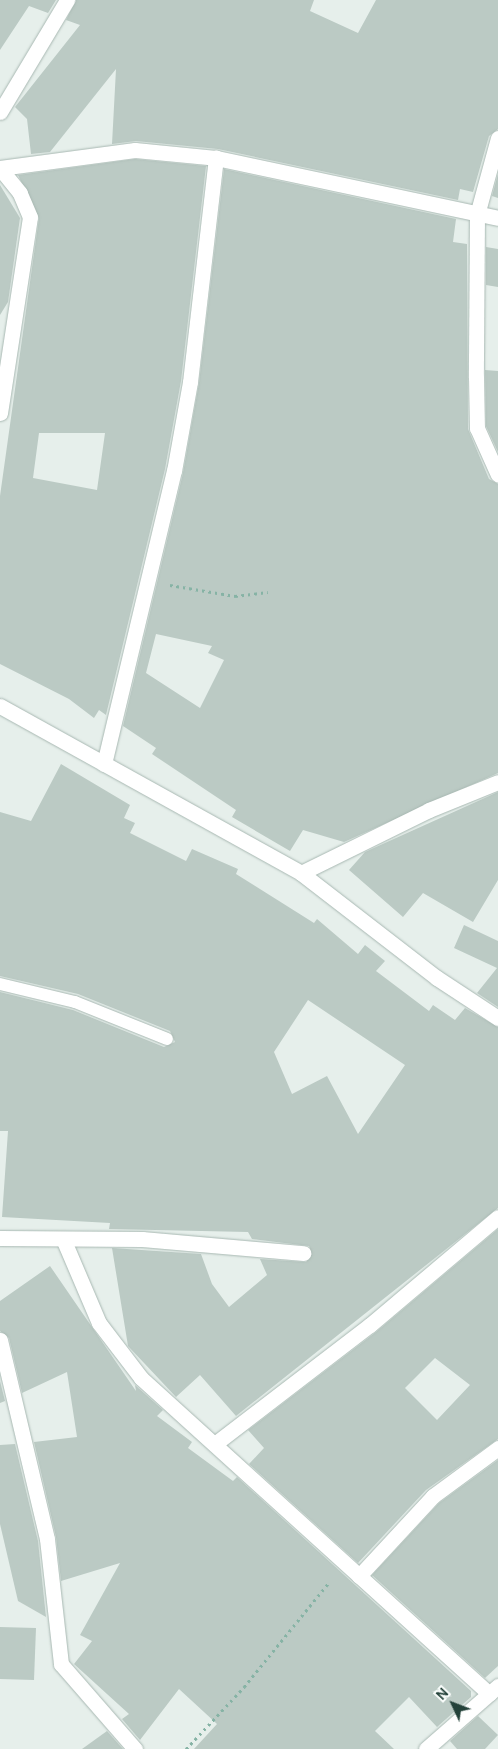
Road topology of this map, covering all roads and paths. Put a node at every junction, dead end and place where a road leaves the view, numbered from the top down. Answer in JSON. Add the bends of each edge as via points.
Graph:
{"nodes":[{"id":1,"x":66,"y":0,"type":"edge"},
{"id":2,"x":0,"y":112,"type":"edge"},
{"id":3,"x":498,"y":138,"type":"edge"},
{"id":4,"x":216,"y":158,"type":"junction"},
{"id":5,"x":477,"y":215,"type":"junction"},
{"id":6,"x":498,"y":218,"type":"edge"},
{"id":7,"x":0,"y":413,"type":"edge"},
{"id":8,"x":498,"y":475,"type":"edge"},
{"id":9,"x":150,"y":581,"type":"junction"},
{"id":10,"x":268,"y":592,"type":"dead end"},
{"id":11,"x":0,"y":706,"type":"edge"},
{"id":12,"x":104,"y":764,"type":"junction"},
{"id":13,"x":498,"y":782,"type":"edge"},
{"id":14,"x":301,"y":873,"type":"junction"},
{"id":15,"x":0,"y":984,"type":"edge"},
{"id":16,"x":498,"y":1018,"type":"edge"},
{"id":17,"x":166,"y":1039,"type":"dead end"},
{"id":18,"x":498,"y":1217,"type":"edge"},
{"id":19,"x":0,"y":1238,"type":"edge"},
{"id":20,"x":64,"y":1241,"type":"junction"},
{"id":21,"x":303,"y":1253,"type":"dead end"},
{"id":22,"x":0,"y":1340,"type":"edge"},
{"id":23,"x":216,"y":1442,"type":"junction"},
{"id":24,"x":498,"y":1448,"type":"edge"},
{"id":25,"x":344,"y":1562,"type":"junction"},
{"id":26,"x":358,"y":1576,"type":"junction"},
{"id":27,"x":493,"y":1690,"type":"edge"},
{"id":28,"x":135,"y":1749,"type":"edge"},
{"id":29,"x":186,"y":1749,"type":"edge"},
{"id":30,"x":426,"y":1749,"type":"edge"}],
"edges":[{"from":1,"to":2,"type":"street"},
{"from":3,"to":5,"type":"street"},
{"from":4,"to":5,"type":"street"},
{"from":4,"to":7,"type":"street","via":[[135,150],[0,168],[20,193],[30,217]]},
{"from":4,"to":9,"type":"street","via":[[190,382]]},
{"from":5,"to":6,"type":"street"},
{"from":5,"to":8,"type":"street","via":[[477,428]]},
{"from":9,"to":10,"type":"path","via":[[235,596]]},
{"from":9,"to":12,"type":"street"},
{"from":11,"to":12,"type":"street"},
{"from":12,"to":14,"type":"street"},
{"from":13,"to":14,"type":"street","via":[[429,810]]},
{"from":14,"to":16,"type":"street","via":[[437,978]]},
{"from":15,"to":17,"type":"lane","via":[[76,1002]]},
{"from":18,"to":23,"type":"street","via":[[370,1325]]},
{"from":19,"to":20,"type":"street"},
{"from":20,"to":21,"type":"street","via":[[142,1239]]},
{"from":20,"to":23,"type":"street","via":[[84,1295],[118,1350],[141,1378]]},
{"from":22,"to":28,"type":"street","via":[[48,1539],[60,1664]]},
{"from":23,"to":25,"type":"street"},
{"from":24,"to":26,"type":"street","via":[[433,1496]]},
{"from":25,"to":26,"type":"street"},
{"from":25,"to":29,"type":"path","via":[[244,1687]]},
{"from":26,"to":27,"type":"street"},
{"from":27,"to":30,"type":"street"}]}
